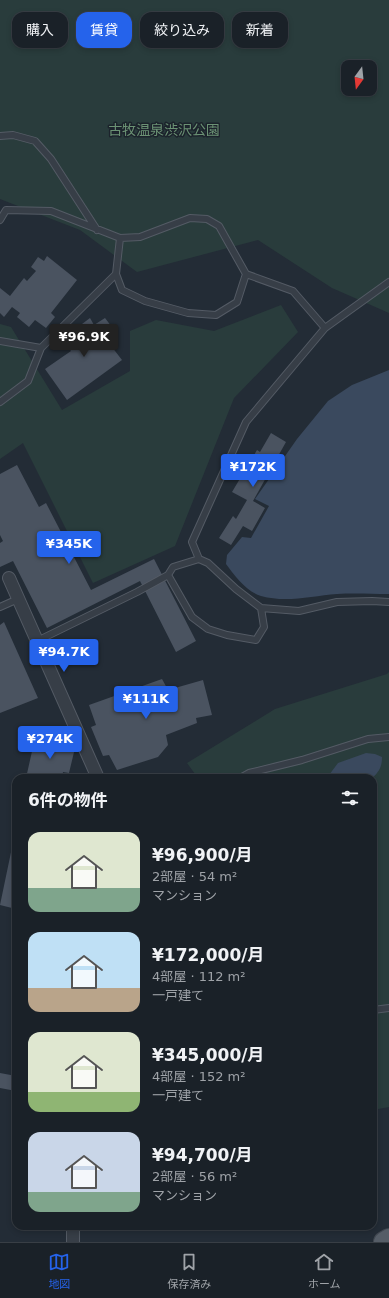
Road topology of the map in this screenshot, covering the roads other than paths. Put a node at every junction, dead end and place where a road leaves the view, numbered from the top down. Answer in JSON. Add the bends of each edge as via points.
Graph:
{"nodes":[{"id":1,"x":0,"y":136,"type":"edge"},
{"id":2,"x":0,"y":205,"type":"edge"},
{"id":3,"x":6,"y":210,"type":"junction"},
{"id":4,"x":0,"y":220,"type":"edge"},
{"id":5,"x":97,"y":230,"type":"junction"},
{"id":6,"x":120,"y":238,"type":"junction"},
{"id":7,"x":116,"y":274,"type":"junction"},
{"id":8,"x":246,"y":274,"type":"junction"},
{"id":9,"x":389,"y":282,"type":"edge"},
{"id":10,"x":325,"y":328,"type":"junction"},
{"id":11,"x":0,"y":341,"type":"edge"},
{"id":12,"x":41,"y":348,"type":"junction"},
{"id":13,"x":0,"y":402,"type":"edge"},
{"id":14,"x":199,"y":559,"type":"junction"},
{"id":15,"x":168,"y":575,"type":"junction"},
{"id":16,"x":9,"y":578,"type":"dead end"},
{"id":17,"x":18,"y":598,"type":"junction"},
{"id":18,"x":389,"y":602,"type":"edge"},
{"id":19,"x":0,"y":607,"type":"edge"},
{"id":20,"x":261,"y":608,"type":"junction"},
{"id":21,"x":37,"y":641,"type":"junction"},
{"id":22,"x":389,"y":737,"type":"edge"},
{"id":23,"x":96,"y":774,"type":"edge"},
{"id":24,"x":246,"y":774,"type":"edge"},
{"id":25,"x":389,"y":1008,"type":"edge"},
{"id":26,"x":377,"y":1010,"type":"edge"},
{"id":27,"x":73,"y":1230,"type":"edge"},
{"id":28,"x":389,"y":1238,"type":"edge"},
{"id":29,"x":73,"y":1242,"type":"edge"},
{"id":30,"x":384,"y":1242,"type":"edge"}],
"edges":[{"from":1,"to":5,"type":"lane","via":[[13,135],[35,141],[50,159]]},
{"from":2,"to":3,"type":"lane"},
{"from":3,"to":4,"type":"lane"},
{"from":3,"to":5,"type":"lane","via":[[51,211]]},
{"from":5,"to":6,"type":"lane"},
{"from":6,"to":7,"type":"lane"},
{"from":6,"to":8,"type":"lane","via":[[140,237],[190,218],[207,219],[219,226]]},
{"from":7,"to":8,"type":"lane","via":[[122,290],[145,301],[188,313],[216,315],[237,302]]},
{"from":7,"to":12,"type":"lane"},
{"from":8,"to":10,"type":"lane","via":[[293,292]]},
{"from":9,"to":10,"type":"lane"},
{"from":10,"to":14,"type":"lane","via":[[246,422],[192,542]]},
{"from":11,"to":12,"type":"lane"},
{"from":12,"to":13,"type":"lane","via":[[28,381]]},
{"from":14,"to":15,"type":"lane","via":[[173,567]]},
{"from":14,"to":20,"type":"lane","via":[[208,563]]},
{"from":15,"to":20,"type":"lane","via":[[192,617],[208,629],[256,640],[264,627]]},
{"from":15,"to":21,"type":"lane"},
{"from":16,"to":17,"type":"street"},
{"from":17,"to":19,"type":"lane"},
{"from":17,"to":21,"type":"street"},
{"from":18,"to":20,"type":"lane","via":[[337,602],[299,611]]},
{"from":21,"to":23,"type":"street"},
{"from":22,"to":24,"type":"lane","via":[[368,739]]},
{"from":25,"to":26,"type":"lane"},
{"from":27,"to":29,"type":"street"},
{"from":28,"to":30,"type":"main road"}]}
